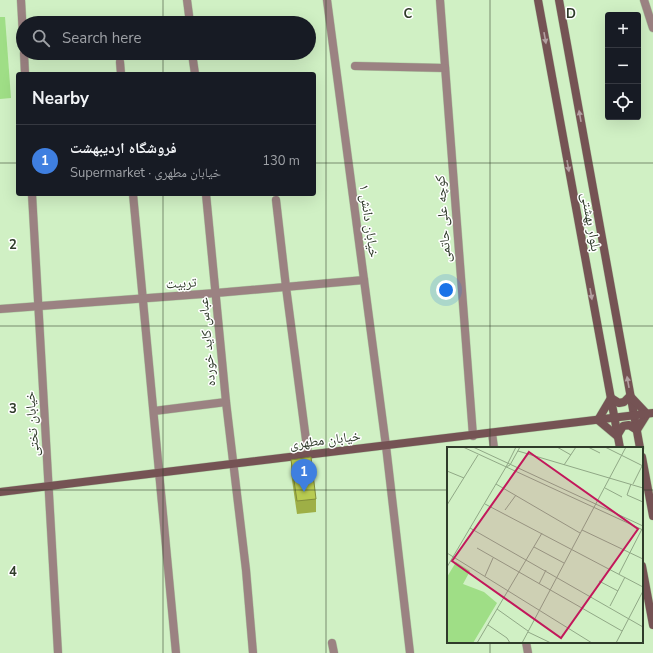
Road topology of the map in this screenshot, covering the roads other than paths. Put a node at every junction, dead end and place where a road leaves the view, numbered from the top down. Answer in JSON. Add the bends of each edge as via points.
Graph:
{"nodes":[{"id":1,"x":21,"y":0,"type":"edge"},
{"id":2,"x":187,"y":0,"type":"edge"},
{"id":3,"x":327,"y":0,"type":"edge"},
{"id":4,"x":440,"y":0,"type":"edge"},
{"id":5,"x":538,"y":0,"type":"edge"},
{"id":6,"x":559,"y":0,"type":"edge"},
{"id":7,"x":644,"y":0,"type":"edge"},
{"id":8,"x":22,"y":16,"type":"edge"},
{"id":9,"x":189,"y":16,"type":"edge"},
{"id":10,"x":653,"y":28,"type":"edge"},
{"id":11,"x":24,"y":60,"type":"edge"},
{"id":12,"x":193,"y":60,"type":"edge"},
{"id":13,"x":120,"y":62,"type":"dead end"},
{"id":14,"x":355,"y":66,"type":"dead end"},
{"id":15,"x":444,"y":68,"type":"junction"},
{"id":16,"x":25,"y":72,"type":"edge"},
{"id":17,"x":121,"y":72,"type":"edge"},
{"id":18,"x":194,"y":72,"type":"edge"},
{"id":19,"x":32,"y":196,"type":"edge"},
{"id":20,"x":133,"y":196,"type":"edge"},
{"id":21,"x":206,"y":196,"type":"edge"},
{"id":22,"x":276,"y":200,"type":"dead end"},
{"id":23,"x":364,"y":280,"type":"junction"},
{"id":24,"x":286,"y":287,"type":"junction"},
{"id":25,"x":216,"y":293,"type":"junction"},
{"id":26,"x":144,"y":299,"type":"junction"},
{"id":27,"x":37,"y":307,"type":"junction"},
{"id":28,"x":0,"y":309,"type":"edge"},
{"id":29,"x":630,"y":396,"type":"junction"},
{"id":30,"x":611,"y":398,"type":"junction"},
{"id":31,"x":226,"y":402,"type":"junction"},
{"id":32,"x":154,"y":411,"type":"junction"},
{"id":33,"x":650,"y":414,"type":"edge"},
{"id":34,"x":634,"y":416,"type":"junction"},
{"id":35,"x":614,"y":418,"type":"junction"},
{"id":36,"x":598,"y":420,"type":"junction"},
{"id":37,"x":637,"y":430,"type":"junction"},
{"id":38,"x":492,"y":433,"type":"junction"},
{"id":39,"x":473,"y":436,"type":"junction"},
{"id":40,"x":617,"y":436,"type":"junction"},
{"id":41,"x":386,"y":446,"type":"junction"},
{"id":42,"x":494,"y":447,"type":"edge"},
{"id":43,"x":620,"y":447,"type":"edge"},
{"id":44,"x":640,"y":447,"type":"edge"},
{"id":45,"x":308,"y":455,"type":"junction"},
{"id":46,"x":643,"y":462,"type":"edge"},
{"id":47,"x":233,"y":464,"type":"junction"},
{"id":48,"x":159,"y":472,"type":"junction"},
{"id":49,"x":49,"y":486,"type":"junction"},
{"id":50,"x":0,"y":492,"type":"edge"},
{"id":51,"x":653,"y":516,"type":"edge"},
{"id":52,"x":643,"y":571,"type":"edge"},
{"id":53,"x":653,"y":624,"type":"edge"},
{"id":54,"x":332,"y":643,"type":"dead end"},
{"id":55,"x":526,"y":643,"type":"edge"},
{"id":56,"x":58,"y":653,"type":"edge"},
{"id":57,"x":176,"y":653,"type":"edge"},
{"id":58,"x":253,"y":653,"type":"edge"},
{"id":59,"x":334,"y":653,"type":"edge"},
{"id":60,"x":410,"y":653,"type":"edge"},
{"id":61,"x":528,"y":653,"type":"edge"}],
"edges":[{"from":1,"to":8,"type":"street"},
{"from":2,"to":9,"type":"street"},
{"from":3,"to":23,"type":"street","name":"خیابان دانش ۱"},
{"from":4,"to":15,"type":"street","name":"کوچه علی حاتمی"},
{"from":5,"to":30,"type":"main road","name":"بلوار بهشتی","one_way":true},
{"from":29,"to":6,"type":"main road","name":"بلوار بهشتی","one_way":true},
{"from":7,"to":10,"type":"street"},
{"from":11,"to":16,"type":"street"},
{"from":12,"to":18,"type":"street"},
{"from":13,"to":17,"type":"street"},
{"from":14,"to":15,"type":"street"},
{"from":15,"to":39,"type":"street","name":"کوچه علی حاتمی"},
{"from":19,"to":27,"type":"street","name":"خیابان تختی"},
{"from":20,"to":26,"type":"street"},
{"from":21,"to":25,"type":"street","name":"عباس کاید خورده"},
{"from":22,"to":24,"type":"street"},
{"from":23,"to":24,"type":"street","name":"تربیت"},
{"from":23,"to":41,"type":"street","name":"خیابان دانش ۱"},
{"from":24,"to":25,"type":"street","name":"تربیت"},
{"from":24,"to":45,"type":"street"},
{"from":25,"to":26,"type":"street","name":"تربیت"},
{"from":25,"to":31,"type":"street","name":"عباس کاید خورده"},
{"from":26,"to":27,"type":"street","name":"تربیت"},
{"from":26,"to":32,"type":"street"},
{"from":27,"to":28,"type":"street","name":"تربیت"},
{"from":27,"to":49,"type":"street","name":"خیابان تختی"},
{"from":29,"to":30,"type":"main road","via":[[619,403]]},
{"from":29,"to":33,"type":"main road"},
{"from":29,"to":34,"type":"main road","name":"بلوار بهشتی"},
{"from":30,"to":35,"type":"main road","name":"بلوار بهشتی"},
{"from":30,"to":36,"type":"main road"},
{"from":31,"to":32,"type":"street"},
{"from":31,"to":47,"type":"street","name":"عباس کاید خورده"},
{"from":32,"to":48,"type":"street"},
{"from":33,"to":34,"type":"main road","name":"خیابان مطهری"},
{"from":33,"to":37,"type":"main road"},
{"from":34,"to":35,"type":"main road","name":"خیابان مطهری"},
{"from":34,"to":37,"type":"main road","name":"بلوار بهشتی"},
{"from":35,"to":36,"type":"main road","name":"خیابان مطهری"},
{"from":35,"to":40,"type":"main road","name":"بلوار بهشتی"},
{"from":36,"to":38,"type":"main road","name":"خیابان مطهری"},
{"from":36,"to":40,"type":"main road"},
{"from":37,"to":40,"type":"main road","via":[[629,425],[623,426]]},
{"from":37,"to":44,"type":"main road","name":"بلوار بهشتی"},
{"from":38,"to":39,"type":"main road","name":"خیابان مطهری"},
{"from":38,"to":42,"type":"street"},
{"from":39,"to":41,"type":"main road","name":"خیابان مطهری"},
{"from":40,"to":43,"type":"main road","name":"بلوار بهشتی"},
{"from":41,"to":45,"type":"main road","name":"خیابان مطهری"},
{"from":41,"to":60,"type":"street","name":"خیابان دانش ۱"},
{"from":45,"to":47,"type":"main road","name":"خیابان مطهری"},
{"from":46,"to":51,"type":"main road"},
{"from":47,"to":48,"type":"main road","name":"خیابان مطهری"},
{"from":47,"to":58,"type":"street","name":"عباس کاید خورده"},
{"from":48,"to":49,"type":"main road","name":"خیابان مطهری"},
{"from":48,"to":57,"type":"street"},
{"from":49,"to":50,"type":"main road","name":"خیابان مطهری"},
{"from":49,"to":56,"type":"street","name":"خیابان تختی"},
{"from":52,"to":53,"type":"main road"},
{"from":54,"to":59,"type":"street"},
{"from":55,"to":61,"type":"street"}]}
